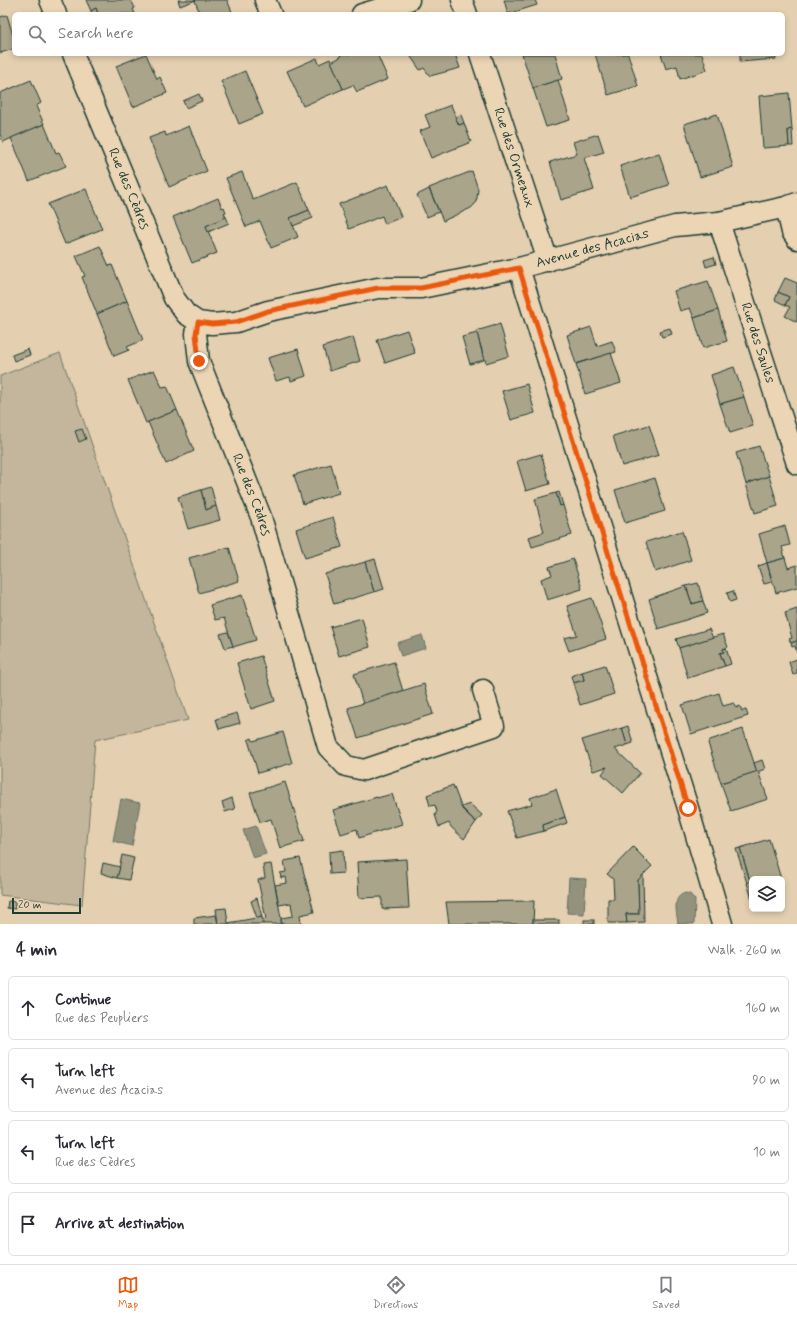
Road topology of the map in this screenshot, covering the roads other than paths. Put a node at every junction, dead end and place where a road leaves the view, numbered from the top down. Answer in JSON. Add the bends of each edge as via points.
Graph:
{"nodes":[{"id":1,"x":50,"y":0,"type":"edge"},
{"id":2,"x":265,"y":0,"type":"edge"},
{"id":3,"x":409,"y":0,"type":"edge"},
{"id":4,"x":462,"y":0,"type":"edge"},
{"id":5,"x":55,"y":12,"type":"edge"},
{"id":6,"x":270,"y":12,"type":"edge"},
{"id":7,"x":369,"y":12,"type":"edge"},
{"id":8,"x":466,"y":12,"type":"edge"},
{"id":9,"x":74,"y":56,"type":"edge"},
{"id":10,"x":481,"y":56,"type":"edge"},
{"id":11,"x":792,"y":205,"type":"edge"},
{"id":12,"x":719,"y":222,"type":"junction"},
{"id":13,"x":797,"y":239,"type":"edge"},
{"id":14,"x":548,"y":261,"type":"junction"},
{"id":15,"x":519,"y":268,"type":"junction"},
{"id":16,"x":198,"y":322,"type":"junction"},
{"id":17,"x":797,"y":464,"type":"edge"},
{"id":18,"x":483,"y":690,"type":"dead end"},
{"id":19,"x":722,"y":924,"type":"edge"}],
"edges":[{"from":1,"to":5,"type":"street"},
{"from":2,"to":6,"type":"street"},
{"from":3,"to":7,"type":"street"},
{"from":4,"to":8,"type":"street"},
{"from":9,"to":16,"type":"street","name":"Rue des Cèdres","via":[[174,298],[186,314]]},
{"from":10,"to":14,"type":"street","name":"Rue des Ormeaux"},
{"from":11,"to":12,"type":"street","name":"Avenue des Acacias"},
{"from":11,"to":13,"type":"street","via":[[792,232]]},
{"from":12,"to":14,"type":"street","name":"Avenue des Acacias","via":[[674,226]]},
{"from":12,"to":17,"type":"street","name":"Rue des Saules"},
{"from":14,"to":15,"type":"street","name":"Avenue des Acacias"},
{"from":15,"to":16,"type":"street","name":"Avenue des Acacias","via":[[421,288],[378,288],[268,311],[236,322]]},
{"from":15,"to":19,"type":"street"},
{"from":16,"to":18,"type":"street","name":"Rue des Cèdres","via":[[196,334],[199,361],[261,517],[328,747],[346,766],[364,770],[494,726]]}]}
